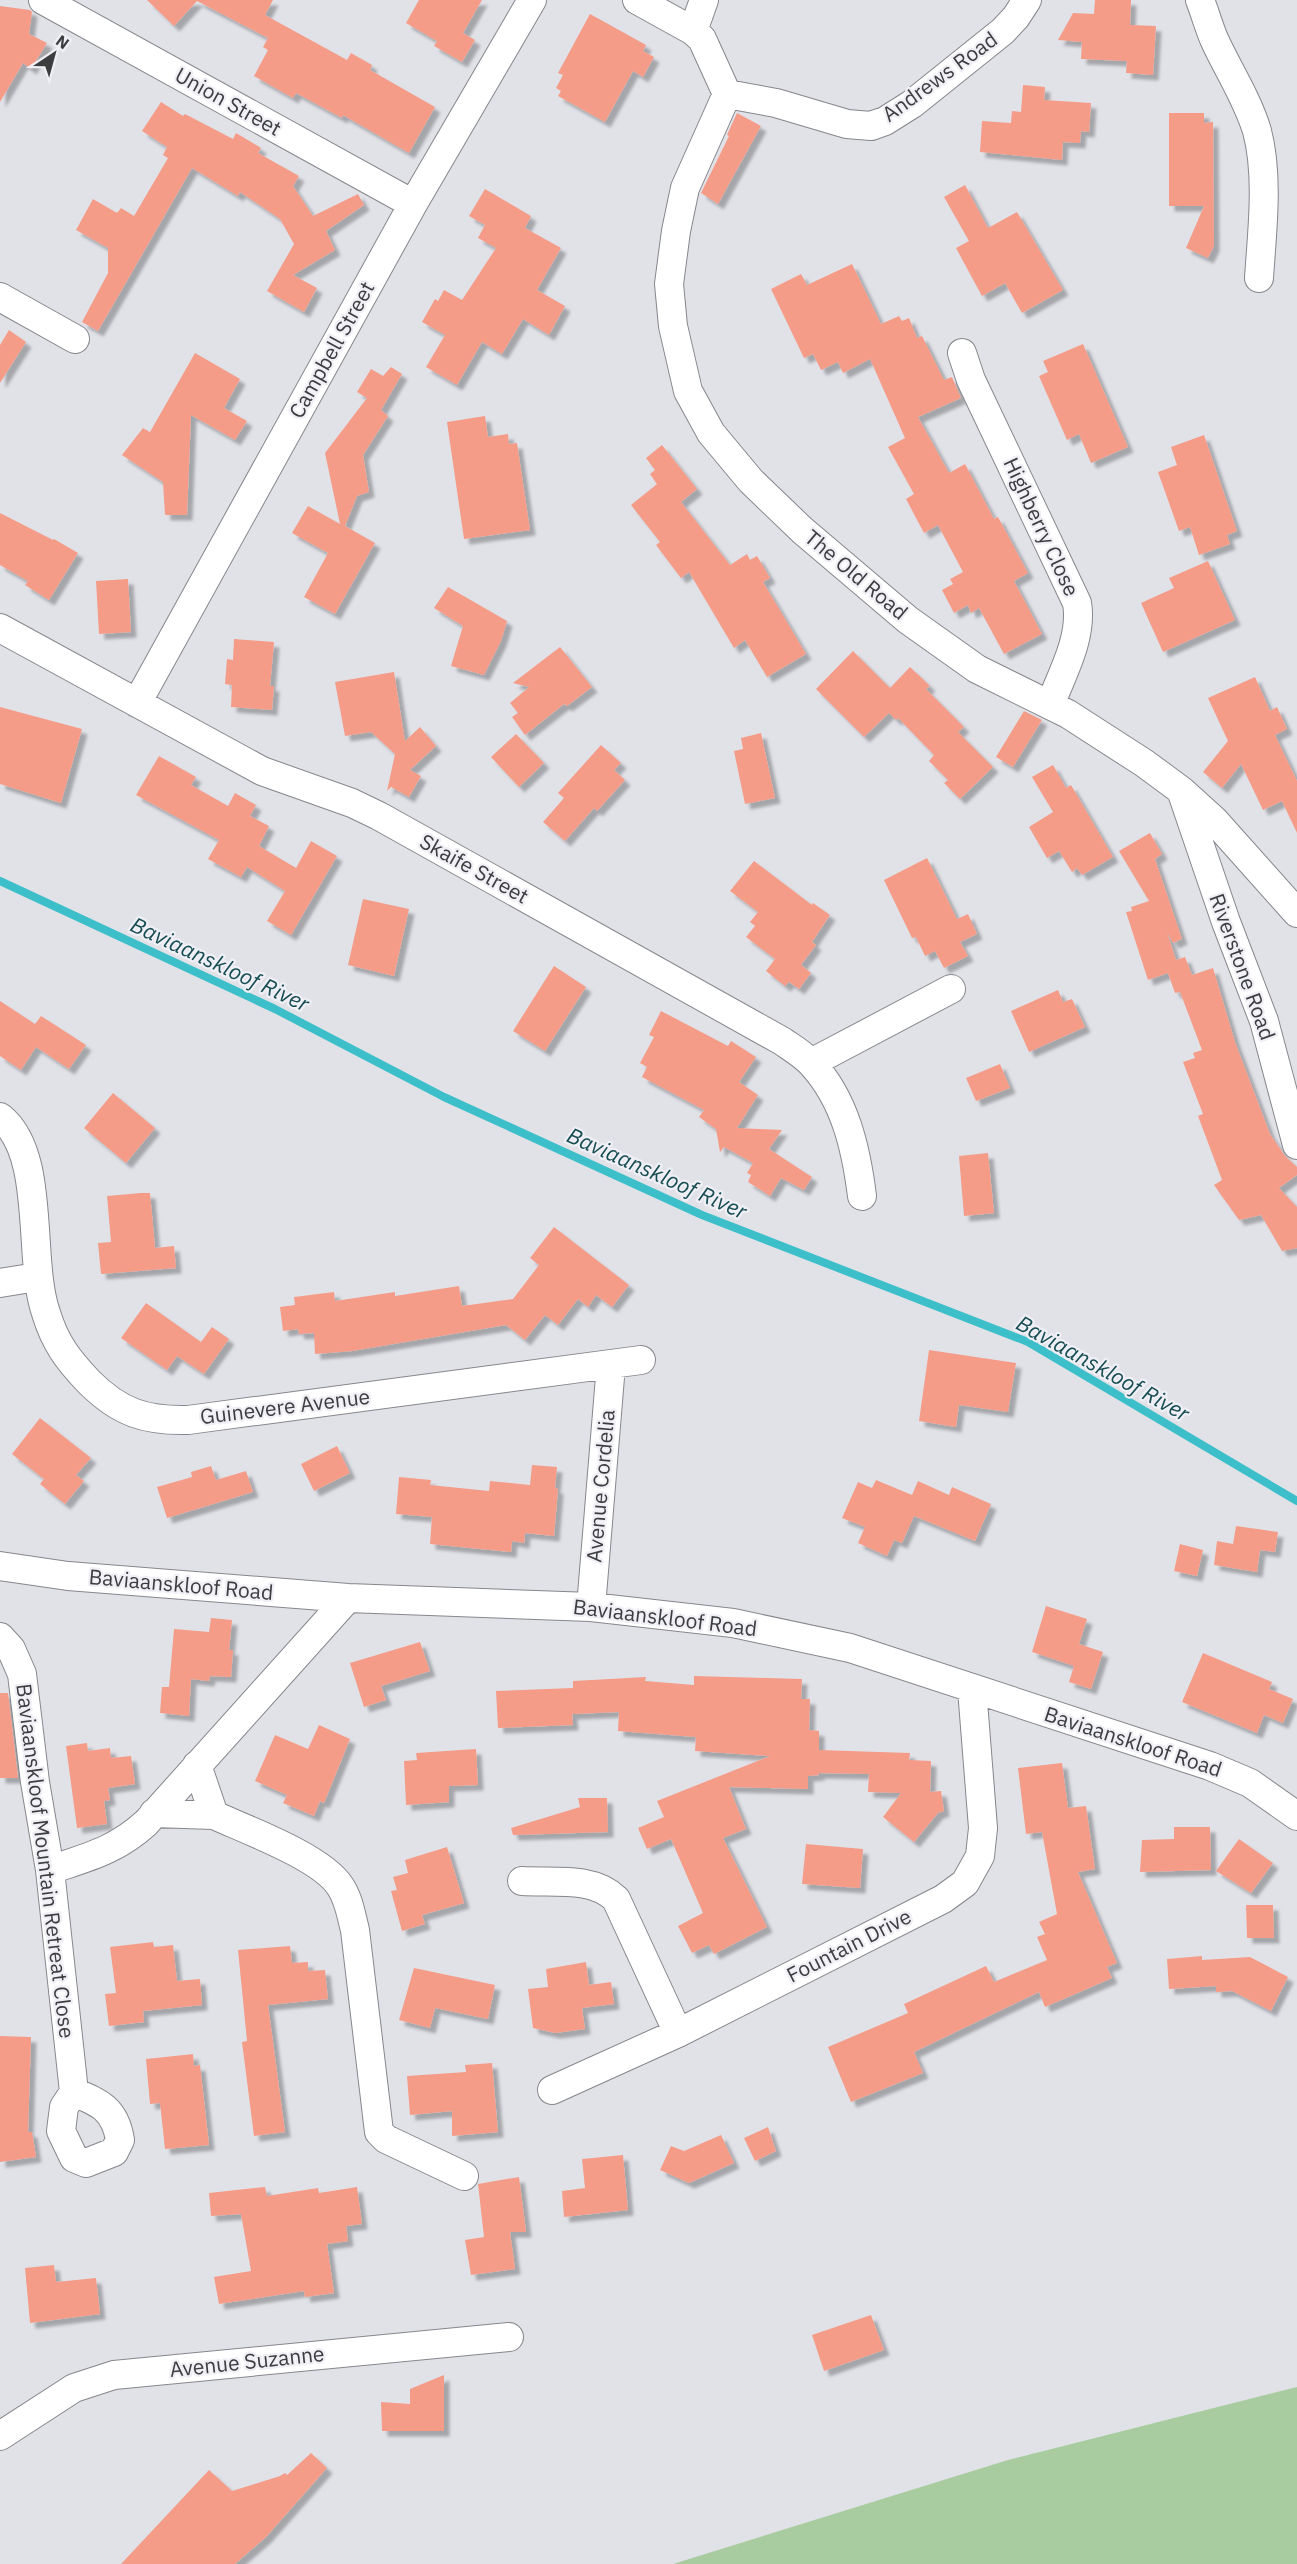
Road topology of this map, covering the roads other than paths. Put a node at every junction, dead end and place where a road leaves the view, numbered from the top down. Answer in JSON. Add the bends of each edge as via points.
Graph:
{"nodes":[{"id":1,"x":43,"y":0,"type":"edge"},
{"id":2,"x":532,"y":0,"type":"edge"},
{"id":3,"x":637,"y":0,"type":"edge"},
{"id":4,"x":704,"y":0,"type":"edge"},
{"id":5,"x":1027,"y":0,"type":"edge"},
{"id":6,"x":1200,"y":0,"type":"edge"},
{"id":7,"x":693,"y":31,"type":"junction"},
{"id":8,"x":727,"y":94,"type":"junction"},
{"id":9,"x":413,"y":204,"type":"junction"},
{"id":10,"x":1259,"y":278,"type":"dead end"},
{"id":11,"x":0,"y":297,"type":"edge"},
{"id":12,"x":75,"y":339,"type":"dead end"},
{"id":13,"x":962,"y":353,"type":"dead end"},
{"id":14,"x":0,"y":627,"type":"edge"},
{"id":15,"x":137,"y":703,"type":"junction"},
{"id":16,"x":1050,"y":705,"type":"junction"},
{"id":17,"x":1182,"y":792,"type":"junction"},
{"id":18,"x":1292,"y":901,"type":"edge"},
{"id":19,"x":951,"y":989,"type":"dead end"},
{"id":20,"x":811,"y":1063,"type":"junction"},
{"id":21,"x":0,"y":1117,"type":"edge"},
{"id":22,"x":1297,"y":1145,"type":"edge"},
{"id":23,"x":862,"y":1196,"type":"dead end"},
{"id":24,"x":38,"y":1277,"type":"junction"},
{"id":25,"x":0,"y":1283,"type":"edge"},
{"id":26,"x":641,"y":1360,"type":"dead end"},
{"id":27,"x":611,"y":1365,"type":"junction"},
{"id":28,"x":0,"y":1566,"type":"edge"},
{"id":29,"x":348,"y":1598,"type":"junction"},
{"id":30,"x":591,"y":1607,"type":"junction"},
{"id":31,"x":0,"y":1637,"type":"edge"},
{"id":32,"x":972,"y":1689,"type":"junction"},
{"id":33,"x":197,"y":1766,"type":"junction"},
{"id":34,"x":154,"y":1813,"type":"junction"},
{"id":35,"x":214,"y":1815,"type":"junction"},
{"id":36,"x":1297,"y":1816,"type":"edge"},
{"id":37,"x":50,"y":1870,"type":"junction"},
{"id":38,"x":522,"y":1881,"type":"dead end"},
{"id":39,"x":678,"y":2033,"type":"junction"},
{"id":40,"x":552,"y":2090,"type":"dead end"},
{"id":41,"x":74,"y":2092,"type":"dead end"},
{"id":42,"x":464,"y":2176,"type":"dead end"},
{"id":43,"x":509,"y":2337,"type":"dead end"},
{"id":44,"x":0,"y":2436,"type":"edge"}],
"edges":[{"from":1,"to":9,"type":"street","name":"Union Street"},
{"from":2,"to":9,"type":"street","name":"Campbell Street"},
{"from":3,"to":7,"type":"street"},
{"from":4,"to":7,"type":"street"},
{"from":5,"to":8,"type":"street","name":"Andrews Road","via":[[1003,31],[885,122],[854,126],[776,103]]},
{"from":6,"to":10,"type":"street","via":[[1257,134],[1263,213]]},
{"from":7,"to":8,"type":"street","via":[[702,39]]},
{"from":8,"to":16,"type":"street","name":"The Old Road","via":[[685,188],[669,284],[673,326],[688,391],[711,434],[751,481],[802,530],[908,620],[977,669]]},
{"from":9,"to":15,"type":"street","name":"Campbell Street"},
{"from":11,"to":12,"type":"street"},
{"from":13,"to":16,"type":"street","name":"Highberry Close","via":[[971,380],[1077,603],[1077,630]]},
{"from":14,"to":15,"type":"street","name":"Skaife Street"},
{"from":15,"to":20,"type":"street","name":"Skaife Street","via":[[262,771],[379,816],[782,1041]]},
{"from":16,"to":17,"type":"street","name":"The Old Road","via":[[1144,763]]},
{"from":17,"to":18,"type":"street","name":"The Old Road"},
{"from":17,"to":22,"type":"street","name":"Riverstone Road","via":[[1264,1021]]},
{"from":19,"to":20,"type":"street"},
{"from":20,"to":23,"type":"street","name":"Skaife Street","via":[[847,1121],[857,1155]]},
{"from":21,"to":24,"type":"street","name":"Guinevere Avenue","via":[[18,1136],[25,1153]]},
{"from":24,"to":25,"type":"street"},
{"from":24,"to":27,"type":"street","name":"Guinevere Avenue","via":[[46,1313],[65,1357],[95,1388],[127,1412],[158,1420],[188,1420]]},
{"from":26,"to":27,"type":"street","name":"Guinevere Avenue"},
{"from":27,"to":30,"type":"street","name":"Avenue Cordelia"},
{"from":28,"to":29,"type":"street","name":"Baviaanskloof Road","via":[[68,1576]]},
{"from":29,"to":30,"type":"street","name":"Baviaanskloof Road"},
{"from":29,"to":33,"type":"street"},
{"from":30,"to":32,"type":"street","name":"Baviaanskloof Road","via":[[734,1623],[850,1648]]},
{"from":31,"to":37,"type":"street","name":"Baviaanskloof Mountain Retreat Close","via":[[11,1649],[22,1674]]},
{"from":32,"to":36,"type":"street","name":"Baviaanskloof Road","via":[[1210,1766],[1250,1783]]},
{"from":32,"to":39,"type":"street","name":"Fountain Drive","via":[[983,1827],[980,1856],[965,1882],[943,1899]]},
{"from":33,"to":34,"type":"street"},
{"from":33,"to":35,"type":"street"},
{"from":34,"to":35,"type":"street"},
{"from":34,"to":37,"type":"street","via":[[126,1840],[104,1852]]},
{"from":35,"to":42,"type":"street","via":[[293,1852],[339,1884],[355,1930],[379,2132]]},
{"from":37,"to":41,"type":"street","name":"Baviaanskloof Mountain Retreat Close"},
{"from":38,"to":39,"type":"street","via":[[589,1884],[616,1899]]},
{"from":39,"to":40,"type":"street","name":"Fountain Drive"},
{"from":43,"to":44,"type":"street","name":"Avenue Suzanne","via":[[114,2375],[74,2388]]}]}
